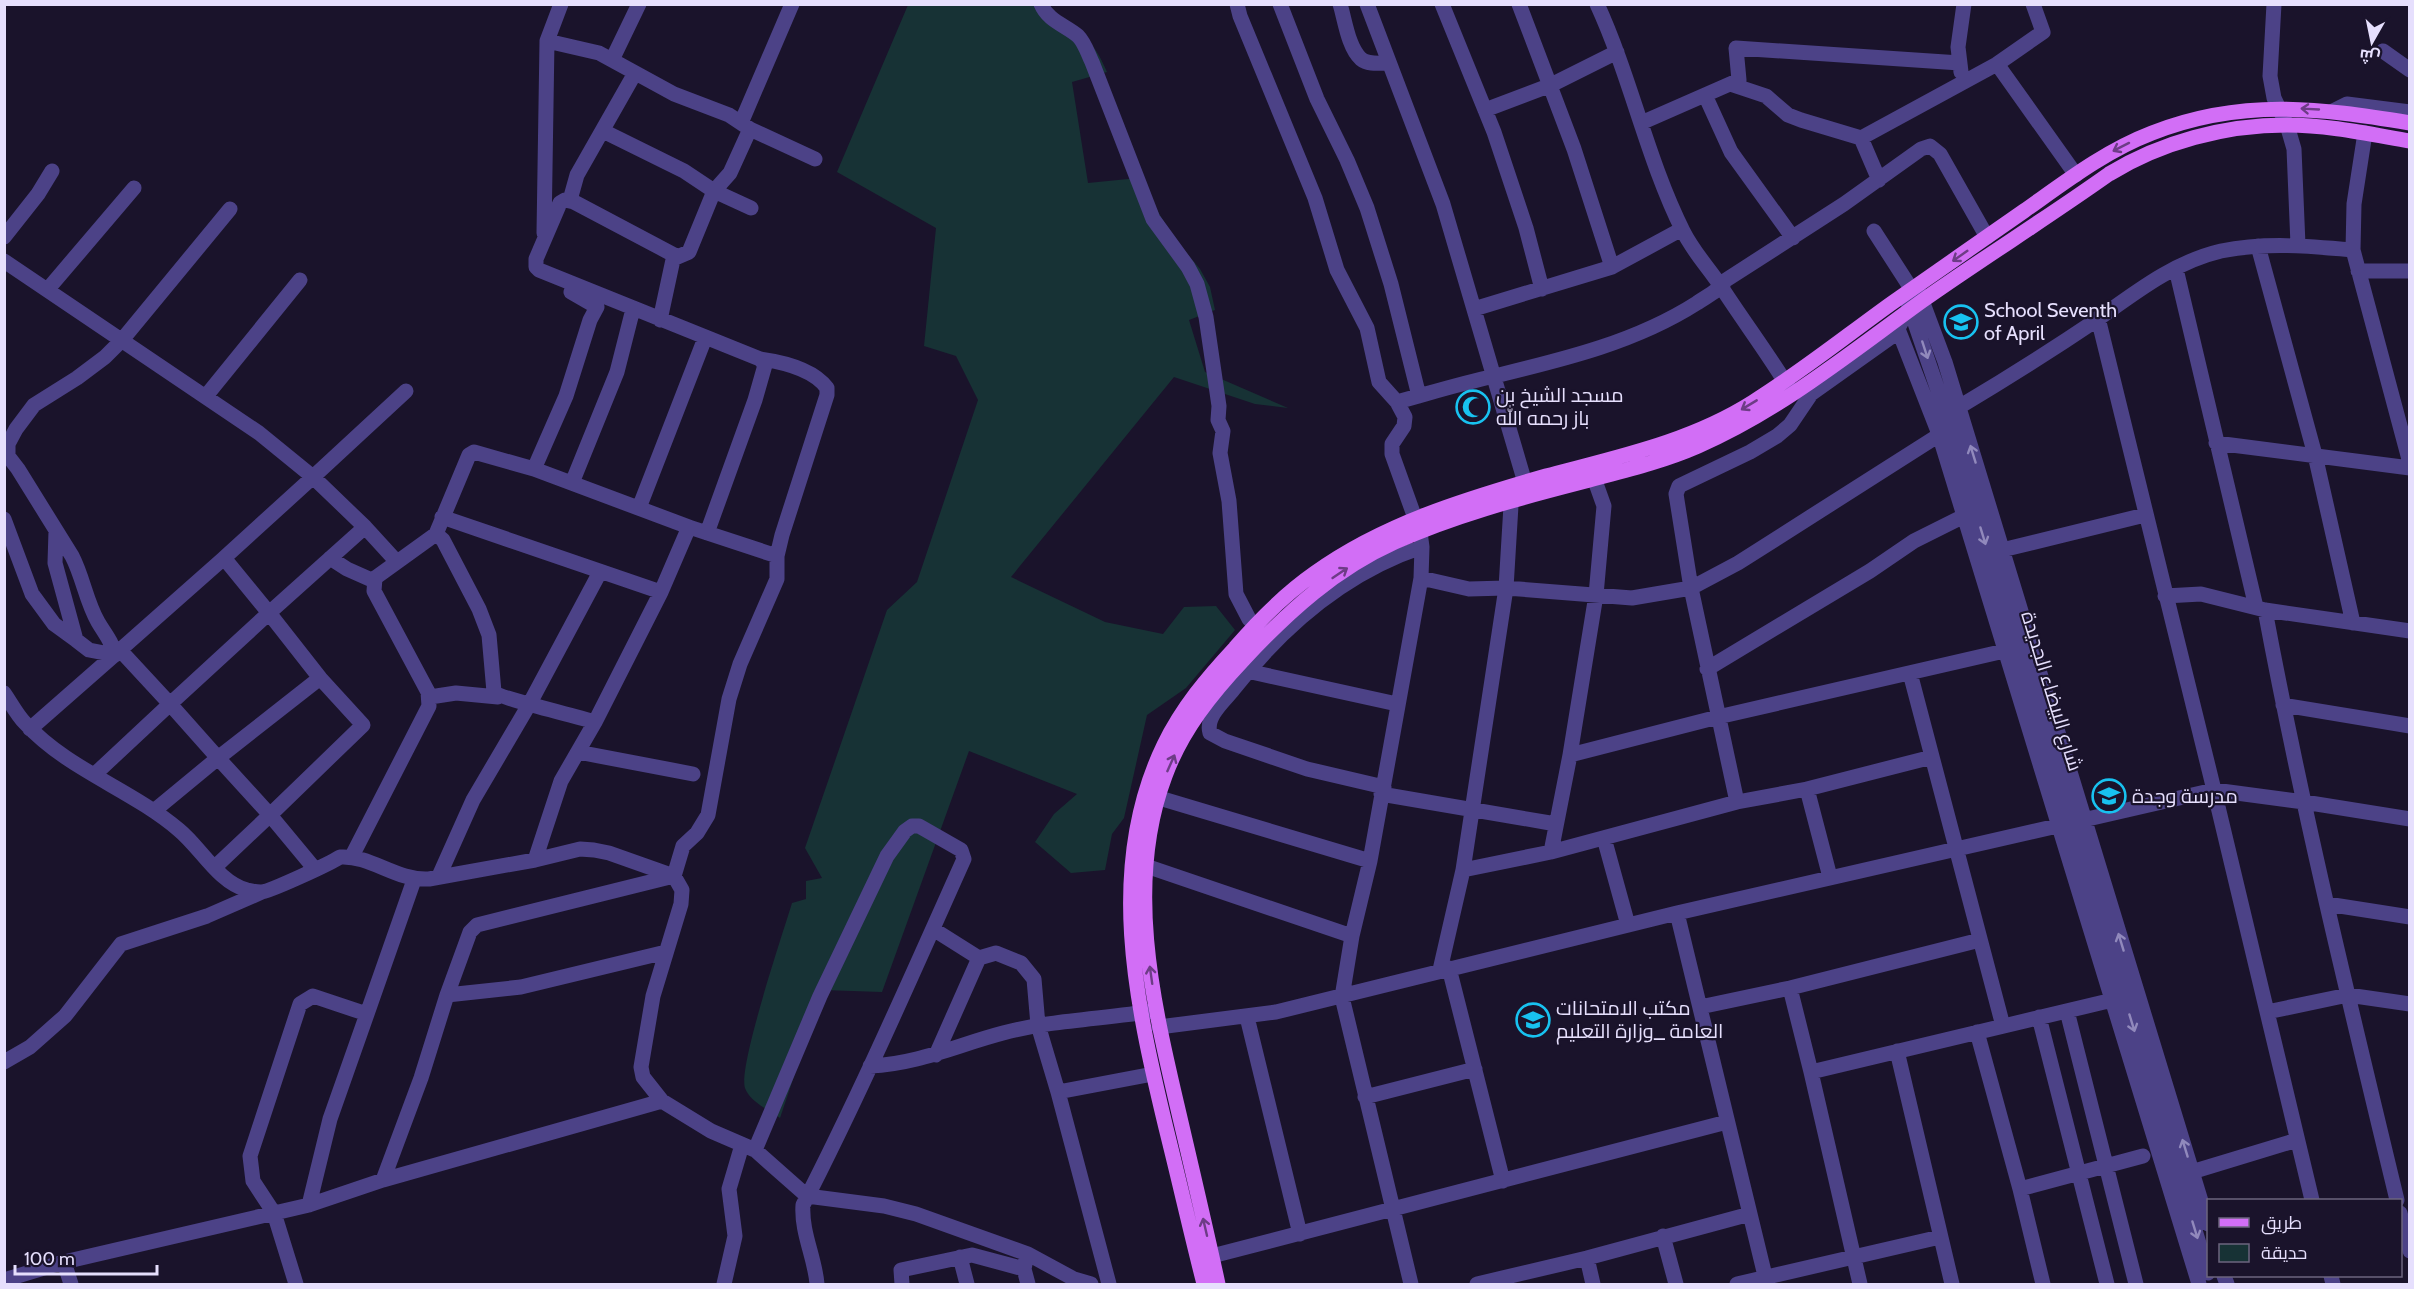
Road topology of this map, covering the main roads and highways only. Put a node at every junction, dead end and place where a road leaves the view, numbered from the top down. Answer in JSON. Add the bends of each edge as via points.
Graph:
{"nodes":[{"id":1,"x":2409,"y":123,"type":"edge"},
{"id":2,"x":2409,"y":141,"type":"edge"},
{"id":3,"x":1908,"y":304,"type":"junction"},
{"id":4,"x":1788,"y":387,"type":"junction"},
{"id":5,"x":1520,"y":491,"type":"junction"},
{"id":6,"x":1151,"y":796,"type":"junction"},
{"id":7,"x":1149,"y":1012,"type":"junction"},
{"id":8,"x":1204,"y":1284,"type":"edge"},
{"id":9,"x":1218,"y":1284,"type":"edge"}],
"edges":[{"from":1,"to":3,"type":"main road","one_way":true,"via":[[2333,111],[2278,108],[2217,115],[2156,131],[2101,158],[1987,237]]},
{"from":2,"to":3,"type":"main road","via":[[2288,125],[2207,135],[2156,149],[2131,160]]},
{"from":3,"to":4,"type":"main road"},
{"from":4,"to":5,"type":"main road","one_way":true,"via":[[1684,437]]},
{"from":4,"to":5,"type":"main road","via":[[1761,415],[1693,448],[1594,478]]},
{"from":5,"to":6,"type":"main road","via":[[1395,542],[1348,567],[1261,630],[1204,704],[1185,721],[1174,756]]},
{"from":7,"to":6,"type":"main road","one_way":true,"via":[[1146,866]]},
{"from":6,"to":7,"type":"main road","via":[[1133,847],[1130,900],[1135,963]]},
{"from":7,"to":8,"type":"main road","via":[[1153,1074]]},
{"from":9,"to":7,"type":"main road","one_way":true,"via":[[1159,1027]]}]}
